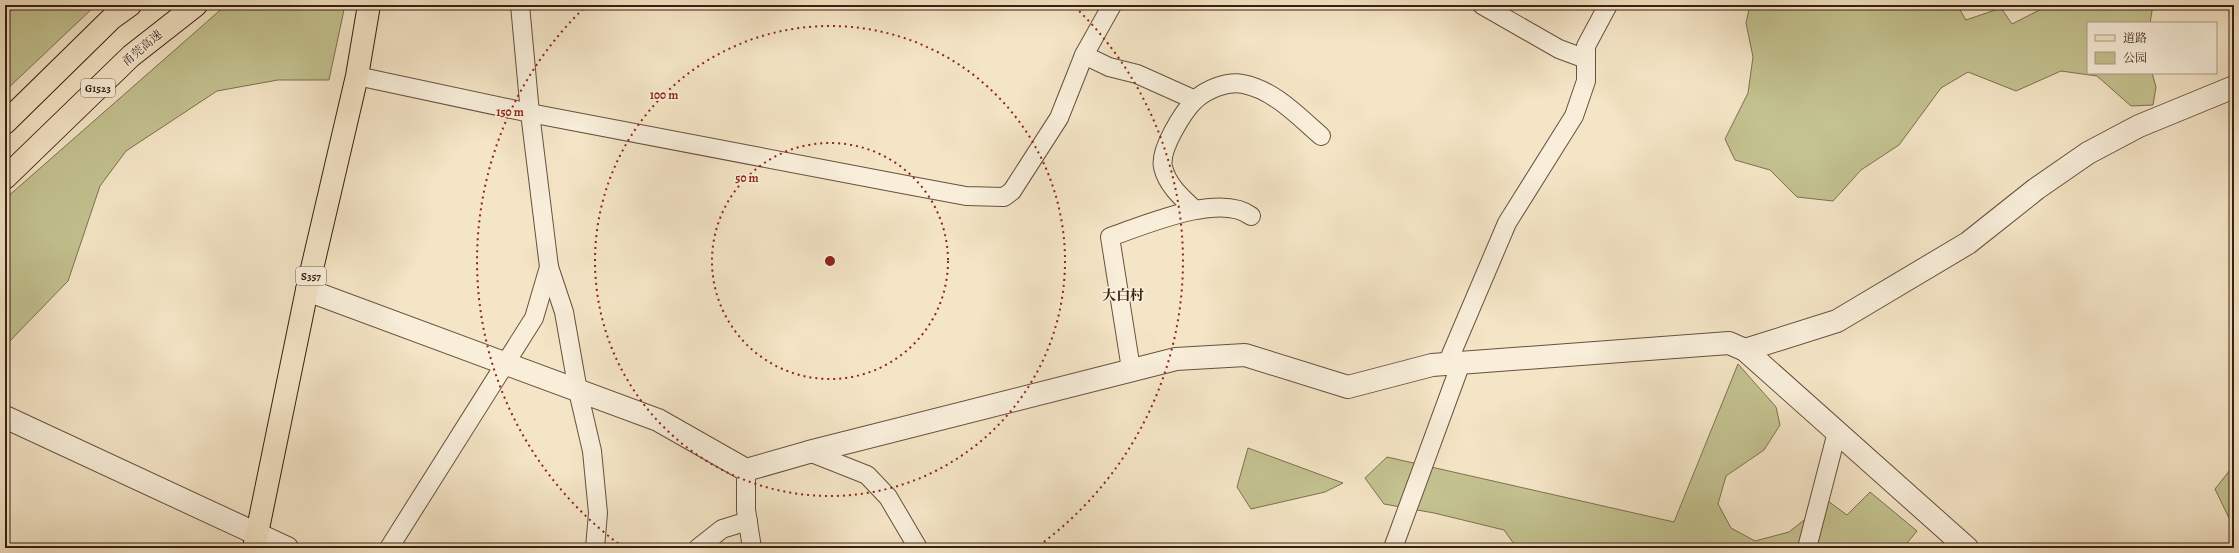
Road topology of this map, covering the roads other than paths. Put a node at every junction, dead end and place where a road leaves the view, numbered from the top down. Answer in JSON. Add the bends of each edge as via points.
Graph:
{"nodes":[{"id":1,"x":130,"y":5,"type":"edge"},
{"id":2,"x":196,"y":5,"type":"edge"},
{"id":3,"x":369,"y":5,"type":"edge"},
{"id":4,"x":520,"y":5,"type":"edge"},
{"id":5,"x":1112,"y":5,"type":"edge"},
{"id":6,"x":1482,"y":5,"type":"edge"},
{"id":7,"x":1608,"y":5,"type":"edge"},
{"id":8,"x":1084,"y":55,"type":"junction"},
{"id":9,"x":1586,"y":59,"type":"junction"},
{"id":10,"x":357,"y":76,"type":"junction"},
{"id":11,"x":2234,"y":87,"type":"edge"},
{"id":12,"x":1195,"y":100,"type":"junction"},
{"id":13,"x":530,"y":113,"type":"junction"},
{"id":14,"x":5,"y":123,"type":"edge"},
{"id":15,"x":1321,"y":136,"type":"dead end"},
{"id":16,"x":5,"y":178,"type":"edge"},
{"id":17,"x":1195,"y":210,"type":"junction"},
{"id":18,"x":1251,"y":216,"type":"dead end"},
{"id":19,"x":549,"y":267,"type":"junction"},
{"id":20,"x":307,"y":290,"type":"junction"},
{"id":21,"x":1745,"y":350,"type":"junction"},
{"id":22,"x":505,"y":363,"type":"junction"},
{"id":23,"x":1454,"y":363,"type":"junction"},
{"id":24,"x":1131,"y":369,"type":"junction"},
{"id":25,"x":578,"y":391,"type":"junction"},
{"id":26,"x":5,"y":417,"type":"edge"},
{"id":27,"x":1837,"y":432,"type":"junction"},
{"id":28,"x":809,"y":452,"type":"junction"},
{"id":29,"x":746,"y":470,"type":"junction"},
{"id":30,"x":748,"y":521,"type":"junction"},
{"id":31,"x":255,"y":542,"type":"edge"},
{"id":32,"x":287,"y":548,"type":"edge"},
{"id":33,"x":390,"y":548,"type":"edge"},
{"id":34,"x":595,"y":548,"type":"edge"},
{"id":35,"x":698,"y":548,"type":"edge"},
{"id":36,"x":752,"y":548,"type":"edge"},
{"id":37,"x":918,"y":548,"type":"edge"},
{"id":38,"x":1393,"y":548,"type":"edge"},
{"id":39,"x":1807,"y":548,"type":"edge"},
{"id":40,"x":1968,"y":548,"type":"edge"}],
"edges":[{"from":1,"to":14,"type":"main road","via":[[112,18]]},
{"from":2,"to":16,"type":"main road","name":"甬莞高速","number":"G1523","via":[[131,56]]},
{"from":3,"to":10,"type":"main road","number":"S357"},
{"from":4,"to":13,"type":"street"},
{"from":5,"to":8,"type":"street"},
{"from":6,"to":9,"type":"street","via":[[1559,49]]},
{"from":7,"to":9,"type":"street","via":[[1586,46]]},
{"from":8,"to":12,"type":"street","via":[[1109,67],[1137,74]]},
{"from":8,"to":13,"type":"street","via":[[1059,118],[1012,191],[1004,197],[966,196]]},
{"from":9,"to":23,"type":"street","via":[[1586,81],[1574,116],[1507,223]]},
{"from":10,"to":13,"type":"street"},
{"from":10,"to":20,"type":"main road","number":"S357"},
{"from":11,"to":21,"type":"street","via":[[2139,126],[2088,153],[2036,189],[1968,243],[1837,321]]},
{"from":12,"to":15,"type":"street","via":[[1226,84],[1243,84],[1269,94]]},
{"from":12,"to":17,"type":"street","via":[[1174,128],[1162,157],[1163,168],[1175,192]]},
{"from":13,"to":19,"type":"street"},
{"from":17,"to":18,"type":"street","via":[[1216,207],[1242,209]]},
{"from":17,"to":24,"type":"street","via":[[1110,237]]},
{"from":19,"to":22,"type":"street","via":[[534,318]]},
{"from":19,"to":25,"type":"street","via":[[564,312]]},
{"from":20,"to":22,"type":"street"},
{"from":20,"to":31,"type":"main road","number":"S357"},
{"from":21,"to":23,"type":"street","via":[[1729,343]]},
{"from":21,"to":27,"type":"street"},
{"from":22,"to":25,"type":"street"},
{"from":22,"to":33,"type":"street"},
{"from":23,"to":24,"type":"street","via":[[1348,387],[1245,355],[1176,359]]},
{"from":23,"to":38,"type":"street"},
{"from":24,"to":28,"type":"street"},
{"from":25,"to":29,"type":"street","via":[[658,420]]},
{"from":25,"to":34,"type":"street","via":[[592,451],[598,513]]},
{"from":26,"to":31,"type":"street"},
{"from":27,"to":39,"type":"street"},
{"from":27,"to":40,"type":"street"},
{"from":28,"to":29,"type":"street"},
{"from":28,"to":37,"type":"street","via":[[867,475],[888,497]]},
{"from":29,"to":30,"type":"street"},
{"from":30,"to":35,"type":"street","via":[[722,529]]},
{"from":30,"to":36,"type":"street"},
{"from":31,"to":32,"type":"street"}]}
